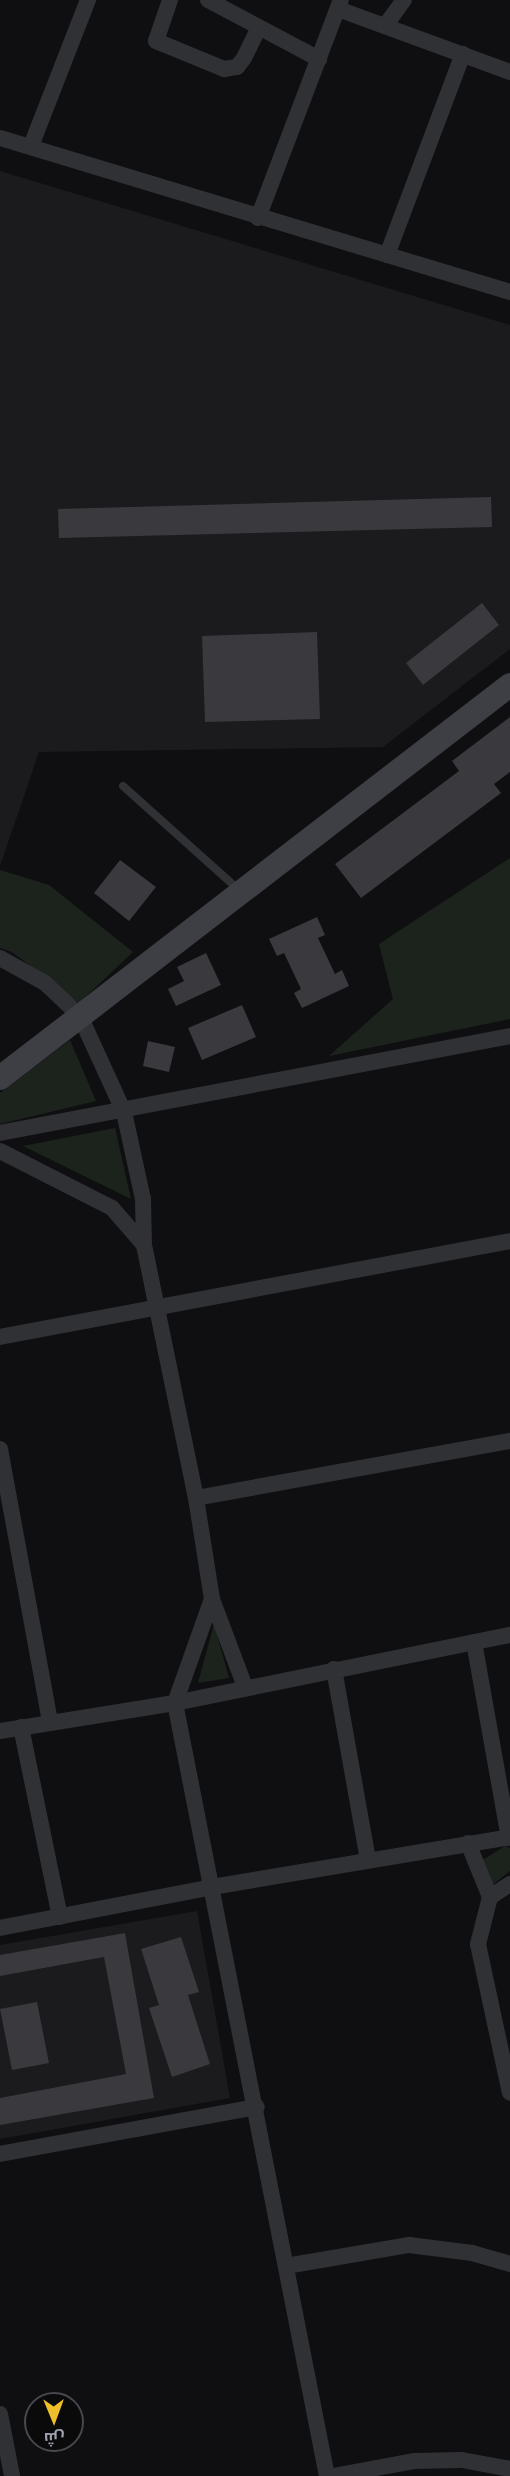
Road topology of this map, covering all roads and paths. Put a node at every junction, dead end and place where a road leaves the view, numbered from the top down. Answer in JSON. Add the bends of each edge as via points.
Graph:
{"nodes":[{"id":1,"x":88,"y":0,"type":"edge"},
{"id":2,"x":170,"y":0,"type":"edge"},
{"id":3,"x":208,"y":0,"type":"edge"},
{"id":4,"x":404,"y":0,"type":"edge"},
{"id":5,"x":340,"y":4,"type":"edge"},
{"id":6,"x":385,"y":26,"type":"junction"},
{"id":7,"x":259,"y":27,"type":"junction"},
{"id":8,"x":463,"y":54,"type":"junction"},
{"id":9,"x":319,"y":59,"type":"junction"},
{"id":10,"x":510,"y":72,"type":"edge"},
{"id":11,"x":0,"y":138,"type":"edge"},
{"id":12,"x":31,"y":146,"type":"junction"},
{"id":13,"x":258,"y":218,"type":"junction"},
{"id":14,"x":387,"y":255,"type":"junction"},
{"id":15,"x":509,"y":289,"type":"edge"},
{"id":16,"x":510,"y":685,"type":"edge"},
{"id":17,"x":123,"y":786,"type":"dead end"},
{"id":18,"x":243,"y":893,"type":"junction"},
{"id":19,"x":0,"y":958,"type":"edge"},
{"id":20,"x":80,"y":1016,"type":"junction"},
{"id":21,"x":510,"y":1036,"type":"edge"},
{"id":22,"x":0,"y":1078,"type":"edge"},
{"id":23,"x":124,"y":1112,"type":"junction"},
{"id":24,"x":0,"y":1133,"type":"edge"},
{"id":25,"x":0,"y":1151,"type":"edge"},
{"id":26,"x":510,"y":1241,"type":"edge"},
{"id":27,"x":144,"y":1245,"type":"junction"},
{"id":28,"x":158,"y":1310,"type":"junction"},
{"id":29,"x":0,"y":1336,"type":"edge"},
{"id":30,"x":510,"y":1441,"type":"edge"},
{"id":31,"x":0,"y":1449,"type":"edge"},
{"id":32,"x":196,"y":1498,"type":"junction"},
{"id":33,"x":212,"y":1599,"type":"junction"},
{"id":34,"x":510,"y":1635,"type":"edge"},
{"id":35,"x":474,"y":1642,"type":"junction"},
{"id":36,"x":334,"y":1669,"type":"junction"},
{"id":37,"x":244,"y":1687,"type":"junction"},
{"id":38,"x":175,"y":1703,"type":"junction"},
{"id":39,"x":50,"y":1721,"type":"junction"},
{"id":40,"x":21,"y":1727,"type":"junction"},
{"id":41,"x":0,"y":1731,"type":"edge"},
{"id":42,"x":510,"y":1837,"type":"edge"},
{"id":43,"x":468,"y":1844,"type":"junction"},
{"id":44,"x":368,"y":1860,"type":"junction"},
{"id":45,"x":510,"y":1884,"type":"edge"},
{"id":46,"x":212,"y":1887,"type":"junction"},
{"id":47,"x":490,"y":1897,"type":"junction"},
{"id":48,"x":60,"y":1917,"type":"junction"},
{"id":49,"x":0,"y":1928,"type":"edge"},
{"id":50,"x":510,"y":2093,"type":"edge"},
{"id":51,"x":257,"y":2107,"type":"junction"},
{"id":52,"x":0,"y":2154,"type":"edge"},
{"id":53,"x":510,"y":2264,"type":"edge"},
{"id":54,"x":286,"y":2266,"type":"junction"},
{"id":55,"x":0,"y":2414,"type":"edge"},
{"id":56,"x":510,"y":2469,"type":"edge"},
{"id":57,"x":12,"y":2476,"type":"edge"},
{"id":58,"x":327,"y":2476,"type":"edge"},
{"id":59,"x":333,"y":2476,"type":"edge"}],
"edges":[{"from":1,"to":12,"type":"street"},
{"from":2,"to":7,"type":"street","via":[[156,41],[224,69],[237,67]]},
{"from":3,"to":7,"type":"street"},
{"from":4,"to":6,"type":"street"},
{"from":5,"to":6,"type":"street"},
{"from":5,"to":9,"type":"street"},
{"from":6,"to":8,"type":"street"},
{"from":7,"to":9,"type":"street"},
{"from":8,"to":10,"type":"street"},
{"from":8,"to":14,"type":"street"},
{"from":9,"to":13,"type":"street"},
{"from":11,"to":12,"type":"street"},
{"from":12,"to":13,"type":"street"},
{"from":13,"to":14,"type":"street"},
{"from":14,"to":15,"type":"street"},
{"from":16,"to":18,"type":"street"},
{"from":17,"to":18,"type":"lane"},
{"from":18,"to":20,"type":"street"},
{"from":19,"to":20,"type":"street","via":[[45,982]]},
{"from":20,"to":22,"type":"street"},
{"from":20,"to":23,"type":"street"},
{"from":21,"to":23,"type":"street"},
{"from":23,"to":24,"type":"street"},
{"from":23,"to":27,"type":"street","via":[[143,1199]]},
{"from":25,"to":27,"type":"street","via":[[112,1208]]},
{"from":26,"to":28,"type":"street"},
{"from":27,"to":28,"type":"street"},
{"from":28,"to":29,"type":"street"},
{"from":28,"to":32,"type":"street"},
{"from":30,"to":32,"type":"street"},
{"from":31,"to":39,"type":"street"},
{"from":32,"to":33,"type":"street"},
{"from":33,"to":37,"type":"street"},
{"from":33,"to":38,"type":"street"},
{"from":34,"to":35,"type":"street"},
{"from":35,"to":36,"type":"street"},
{"from":35,"to":42,"type":"street"},
{"from":36,"to":37,"type":"street"},
{"from":36,"to":44,"type":"street"},
{"from":37,"to":38,"type":"street"},
{"from":38,"to":39,"type":"street"},
{"from":38,"to":46,"type":"street"},
{"from":39,"to":40,"type":"street"},
{"from":40,"to":41,"type":"street"},
{"from":40,"to":48,"type":"street"},
{"from":42,"to":43,"type":"street"},
{"from":43,"to":44,"type":"street"},
{"from":43,"to":47,"type":"street"},
{"from":44,"to":46,"type":"street"},
{"from":45,"to":47,"type":"street"},
{"from":46,"to":48,"type":"street"},
{"from":46,"to":51,"type":"street"},
{"from":47,"to":50,"type":"street","via":[[478,1944]]},
{"from":48,"to":49,"type":"street"},
{"from":51,"to":52,"type":"street"},
{"from":51,"to":54,"type":"street"},
{"from":53,"to":54,"type":"street","via":[[472,2253],[409,2244]]},
{"from":54,"to":58,"type":"street"},
{"from":55,"to":57,"type":"street"},
{"from":56,"to":59,"type":"street","via":[[462,2460],[414,2461]]}]}
